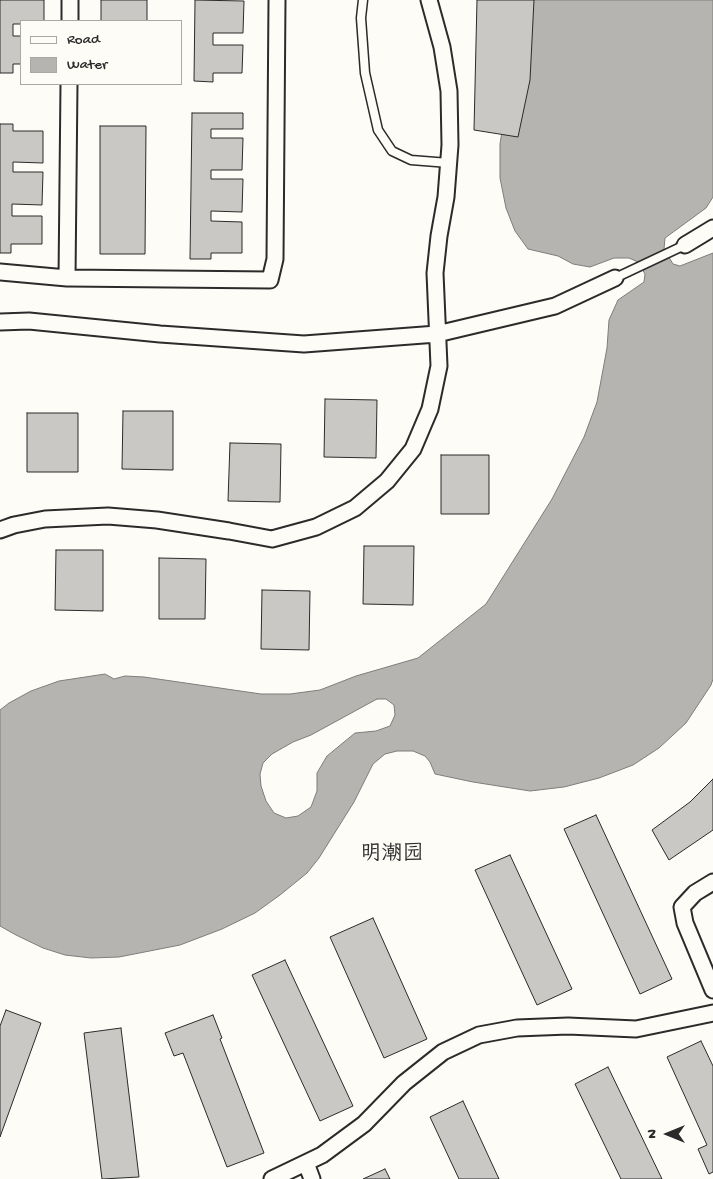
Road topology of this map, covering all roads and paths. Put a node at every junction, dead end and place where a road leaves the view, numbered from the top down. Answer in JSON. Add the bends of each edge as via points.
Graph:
{"nodes":[{"id":1,"x":70,"y":0,"type":"edge"},
{"id":2,"x":277,"y":0,"type":"edge"},
{"id":3,"x":363,"y":0,"type":"edge"},
{"id":4,"x":429,"y":0,"type":"edge"},
{"id":5,"x":70,"y":20,"type":"edge"},
{"id":6,"x":69,"y":85,"type":"edge"},
{"id":7,"x":448,"y":163,"type":"junction"},
{"id":8,"x":713,"y":228,"type":"edge"},
{"id":9,"x":685,"y":245,"type":"joint"},
{"id":10,"x":0,"y":272,"type":"edge"},
{"id":11,"x":67,"y":278,"type":"junction"},
{"id":12,"x":615,"y":278,"type":"joint"},
{"id":13,"x":0,"y":322,"type":"edge"},
{"id":14,"x":437,"y":334,"type":"junction"},
{"id":15,"x":0,"y":530,"type":"edge"},
{"id":16,"x":713,"y":882,"type":"edge"},
{"id":17,"x":713,"y":990,"type":"edge"},
{"id":18,"x":713,"y":1013,"type":"edge"},
{"id":19,"x":306,"y":1163,"type":"junction"},
{"id":20,"x":272,"y":1179,"type":"edge"},
{"id":21,"x":312,"y":1179,"type":"edge"}],
"edges":[{"from":1,"to":5,"type":"street"},
{"from":2,"to":11,"type":"street","via":[[275,259],[270,280]]},
{"from":3,"to":7,"type":"lane","via":[[360,18],[365,73],[378,130],[392,151],[411,160]]},
{"from":4,"to":7,"type":"street","via":[[442,47],[448,91]]},
{"from":6,"to":11,"type":"street"},
{"from":7,"to":14,"type":"street","via":[[435,273]]},
{"from":8,"to":9,"type":"street"},
{"from":9,"to":12,"type":"lane"},
{"from":10,"to":11,"type":"street"},
{"from":12,"to":14,"type":"street","via":[[555,306]]},
{"from":13,"to":14,"type":"street","via":[[29,321],[304,344]]},
{"from":14,"to":15,"type":"street","via":[[439,366],[430,409],[413,449],[387,481],[355,508],[316,528],[272,539],[157,520],[108,516],[45,519]]},
{"from":16,"to":17,"type":"street","via":[[695,893],[682,907],[685,924]]},
{"from":18,"to":19,"type":"street","via":[[636,1029],[568,1026],[517,1028],[479,1035],[443,1052],[404,1083],[364,1124]]},
{"from":19,"to":20,"type":"street"},
{"from":19,"to":21,"type":"street"}]}
